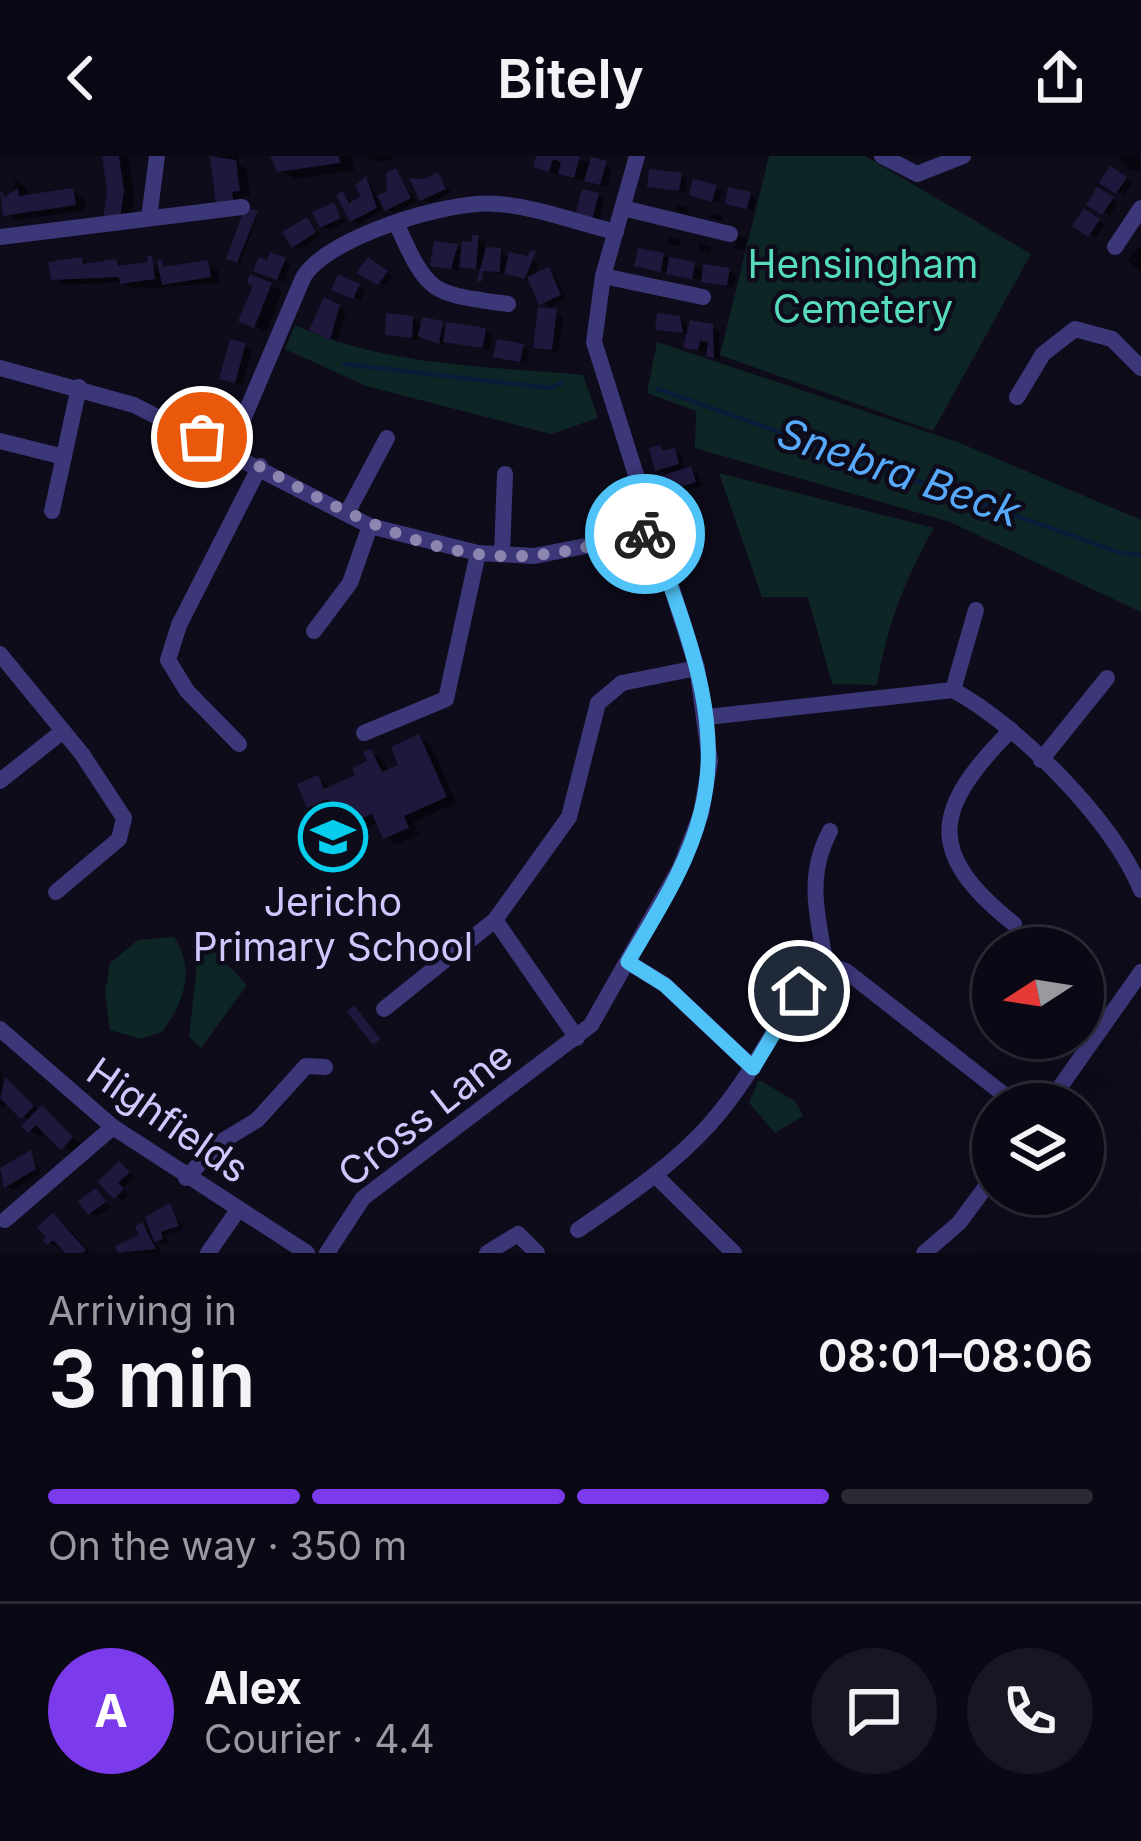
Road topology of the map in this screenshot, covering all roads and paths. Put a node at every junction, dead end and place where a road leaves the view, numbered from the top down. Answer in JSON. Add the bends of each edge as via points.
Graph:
{"nodes":[{"id":1,"x":157,"y":156,"type":"edge"},
{"id":2,"x":637,"y":156,"type":"edge"},
{"id":3,"x":882,"y":156,"type":"edge"},
{"id":4,"x":963,"y":156,"type":"edge"},
{"id":5,"x":242,"y":207,"type":"dead end"},
{"id":6,"x":623,"y":208,"type":"junction"},
{"id":7,"x":1139,"y":216,"type":"edge"},
{"id":8,"x":149,"y":218,"type":"junction"},
{"id":9,"x":397,"y":225,"type":"junction"},
{"id":10,"x":616,"y":232,"type":"junction"},
{"id":11,"x":730,"y":234,"type":"dead end"},
{"id":12,"x":0,"y":237,"type":"edge"},
{"id":13,"x":1115,"y":247,"type":"dead end"},
{"id":14,"x":603,"y":275,"type":"junction"},
{"id":15,"x":694,"y":300,"type":"dead end"},
{"id":16,"x":508,"y":304,"type":"dead end"},
{"id":17,"x":0,"y":368,"type":"edge"},
{"id":18,"x":1141,"y":368,"type":"edge"},
{"id":19,"x":79,"y":387,"type":"junction"},
{"id":20,"x":1017,"y":398,"type":"dead end"},
{"id":21,"x":387,"y":438,"type":"dead end"},
{"id":22,"x":0,"y":441,"type":"edge"},
{"id":23,"x":230,"y":450,"type":"junction"},
{"id":24,"x":64,"y":457,"type":"junction"},
{"id":25,"x":260,"y":466,"type":"junction"},
{"id":26,"x":505,"y":474,"type":"dead end"},
{"id":27,"x":52,"y":511,"type":"dead end"},
{"id":28,"x":347,"y":513,"type":"junction"},
{"id":29,"x":370,"y":526,"type":"junction"},
{"id":30,"x":652,"y":533,"type":"junction"},
{"id":31,"x":478,"y":553,"type":"junction"},
{"id":32,"x":502,"y":554,"type":"junction"},
{"id":33,"x":976,"y":610,"type":"dead end"},
{"id":34,"x":314,"y":632,"type":"dead end"},
{"id":35,"x":0,"y":654,"type":"edge"},
{"id":36,"x":697,"y":668,"type":"junction"},
{"id":37,"x":1107,"y":678,"type":"dead end"},
{"id":38,"x":952,"y":690,"type":"junction"},
{"id":39,"x":707,"y":717,"type":"junction"},
{"id":40,"x":1011,"y":730,"type":"junction"},
{"id":41,"x":63,"y":731,"type":"junction"},
{"id":42,"x":364,"y":733,"type":"dead end"},
{"id":43,"x":239,"y":744,"type":"dead end"},
{"id":44,"x":1041,"y":760,"type":"junction"},
{"id":45,"x":0,"y":781,"type":"edge"},
{"id":46,"x":830,"y":831,"type":"dead end"},
{"id":47,"x":1141,"y":890,"type":"edge"},
{"id":48,"x":56,"y":892,"type":"dead end"},
{"id":49,"x":495,"y":920,"type":"junction"},
{"id":50,"x":1014,"y":924,"type":"dead end"},
{"id":51,"x":628,"y":962,"type":"junction"},
{"id":52,"x":826,"y":964,"type":"junction"},
{"id":53,"x":1141,"y":972,"type":"edge"},
{"id":54,"x":384,"y":1009,"type":"dead end"},
{"id":55,"x":0,"y":1029,"type":"edge"},
{"id":56,"x":577,"y":1038,"type":"junction"},
{"id":57,"x":312,"y":1062,"type":"dead end"},
{"id":58,"x":753,"y":1068,"type":"junction"},
{"id":59,"x":989,"y":1083,"type":"edge"},
{"id":60,"x":1063,"y":1083,"type":"edge"},
{"id":61,"x":113,"y":1127,"type":"junction"},
{"id":62,"x":656,"y":1176,"type":"junction"},
{"id":63,"x":186,"y":1178,"type":"junction"},
{"id":64,"x":972,"y":1205,"type":"edge"},
{"id":65,"x":238,"y":1210,"type":"junction"},
{"id":66,"x":5,"y":1220,"type":"dead end"},
{"id":67,"x":578,"y":1230,"type":"dead end"},
{"id":68,"x":208,"y":1253,"type":"edge"},
{"id":69,"x":307,"y":1253,"type":"edge"},
{"id":70,"x":327,"y":1253,"type":"edge"},
{"id":71,"x":487,"y":1253,"type":"edge"},
{"id":72,"x":537,"y":1253,"type":"edge"},
{"id":73,"x":734,"y":1253,"type":"edge"},
{"id":74,"x":924,"y":1253,"type":"edge"}],
"edges":[{"from":1,"to":8,"type":"street"},
{"from":2,"to":6,"type":"street","name":"Cross Lane"},
{"from":3,"to":4,"type":"street","via":[[917,174]]},
{"from":5,"to":8,"type":"street"},
{"from":6,"to":10,"type":"street","name":"Cross Lane"},
{"from":6,"to":11,"type":"street"},
{"from":7,"to":13,"type":"street"},
{"from":8,"to":12,"type":"street"},
{"from":9,"to":10,"type":"street","via":[[490,203]]},
{"from":9,"to":16,"type":"street","via":[[420,279],[450,296]]},
{"from":9,"to":23,"type":"street","via":[[341,242],[311,263]]},
{"from":10,"to":14,"type":"street","name":"Cross Lane"},
{"from":14,"to":15,"type":"street"},
{"from":14,"to":30,"type":"street","name":"Cross Lane","via":[[594,343]]},
{"from":17,"to":19,"type":"street"},
{"from":18,"to":20,"type":"street","via":[[1112,339],[1075,329],[1042,354]]},
{"from":19,"to":23,"type":"street"},
{"from":19,"to":24,"type":"street"},
{"from":21,"to":28,"type":"street"},
{"from":22,"to":24,"type":"street"},
{"from":23,"to":25,"type":"street"},
{"from":24,"to":27,"type":"street"},
{"from":25,"to":28,"type":"street"},
{"from":25,"to":43,"type":"street","via":[[168,660]]},
{"from":26,"to":32,"type":"street"},
{"from":28,"to":29,"type":"street"},
{"from":29,"to":31,"type":"street"},
{"from":29,"to":34,"type":"street","via":[[350,583]]},
{"from":30,"to":32,"type":"street","via":[[534,556]]},
{"from":30,"to":36,"type":"street","name":"Cross Lane"},
{"from":31,"to":32,"type":"street"},
{"from":31,"to":42,"type":"street","via":[[446,699]]},
{"from":33,"to":38,"type":"street"},
{"from":35,"to":41,"type":"street"},
{"from":36,"to":39,"type":"street","name":"Cross Lane"},
{"from":36,"to":49,"type":"street","via":[[622,683],[598,703],[569,817]]},
{"from":37,"to":44,"type":"street"},
{"from":38,"to":39,"type":"street"},
{"from":38,"to":40,"type":"street"},
{"from":39,"to":51,"type":"street","name":"Cross Lane","via":[[701,814]]},
{"from":40,"to":44,"type":"street"},
{"from":40,"to":50,"type":"street","via":[[953,799],[947,833],[962,871]]},
{"from":41,"to":45,"type":"street"},
{"from":41,"to":48,"type":"street","via":[[124,818],[119,839]]},
{"from":44,"to":47,"type":"street","via":[[1104,830]]},
{"from":46,"to":52,"type":"street","via":[[817,855],[813,896]]},
{"from":49,"to":54,"type":"street"},
{"from":49,"to":56,"type":"street"},
{"from":51,"to":56,"type":"street","name":"Cross Lane","via":[[602,1012]]},
{"from":51,"to":58,"type":"street","via":[[665,985]]},
{"from":52,"to":58,"type":"street","via":[[813,970]]},
{"from":52,"to":59,"type":"street","via":[[846,971]]},
{"from":53,"to":60,"type":"street"},
{"from":55,"to":61,"type":"street","name":"Highfields"},
{"from":56,"to":70,"type":"street","name":"Cross Lane","via":[[363,1198]]},
{"from":57,"to":63,"type":"street"},
{"from":58,"to":62,"type":"street"},
{"from":61,"to":63,"type":"street","name":"Highfields"},
{"from":61,"to":66,"type":"street"},
{"from":62,"to":67,"type":"street"},
{"from":62,"to":73,"type":"street"},
{"from":63,"to":65,"type":"street","name":"Highfields"},
{"from":64,"to":74,"type":"street"},
{"from":65,"to":68,"type":"street"},
{"from":65,"to":69,"type":"street","name":"Highfields"},
{"from":71,"to":72,"type":"street","via":[[518,1234]]}]}
